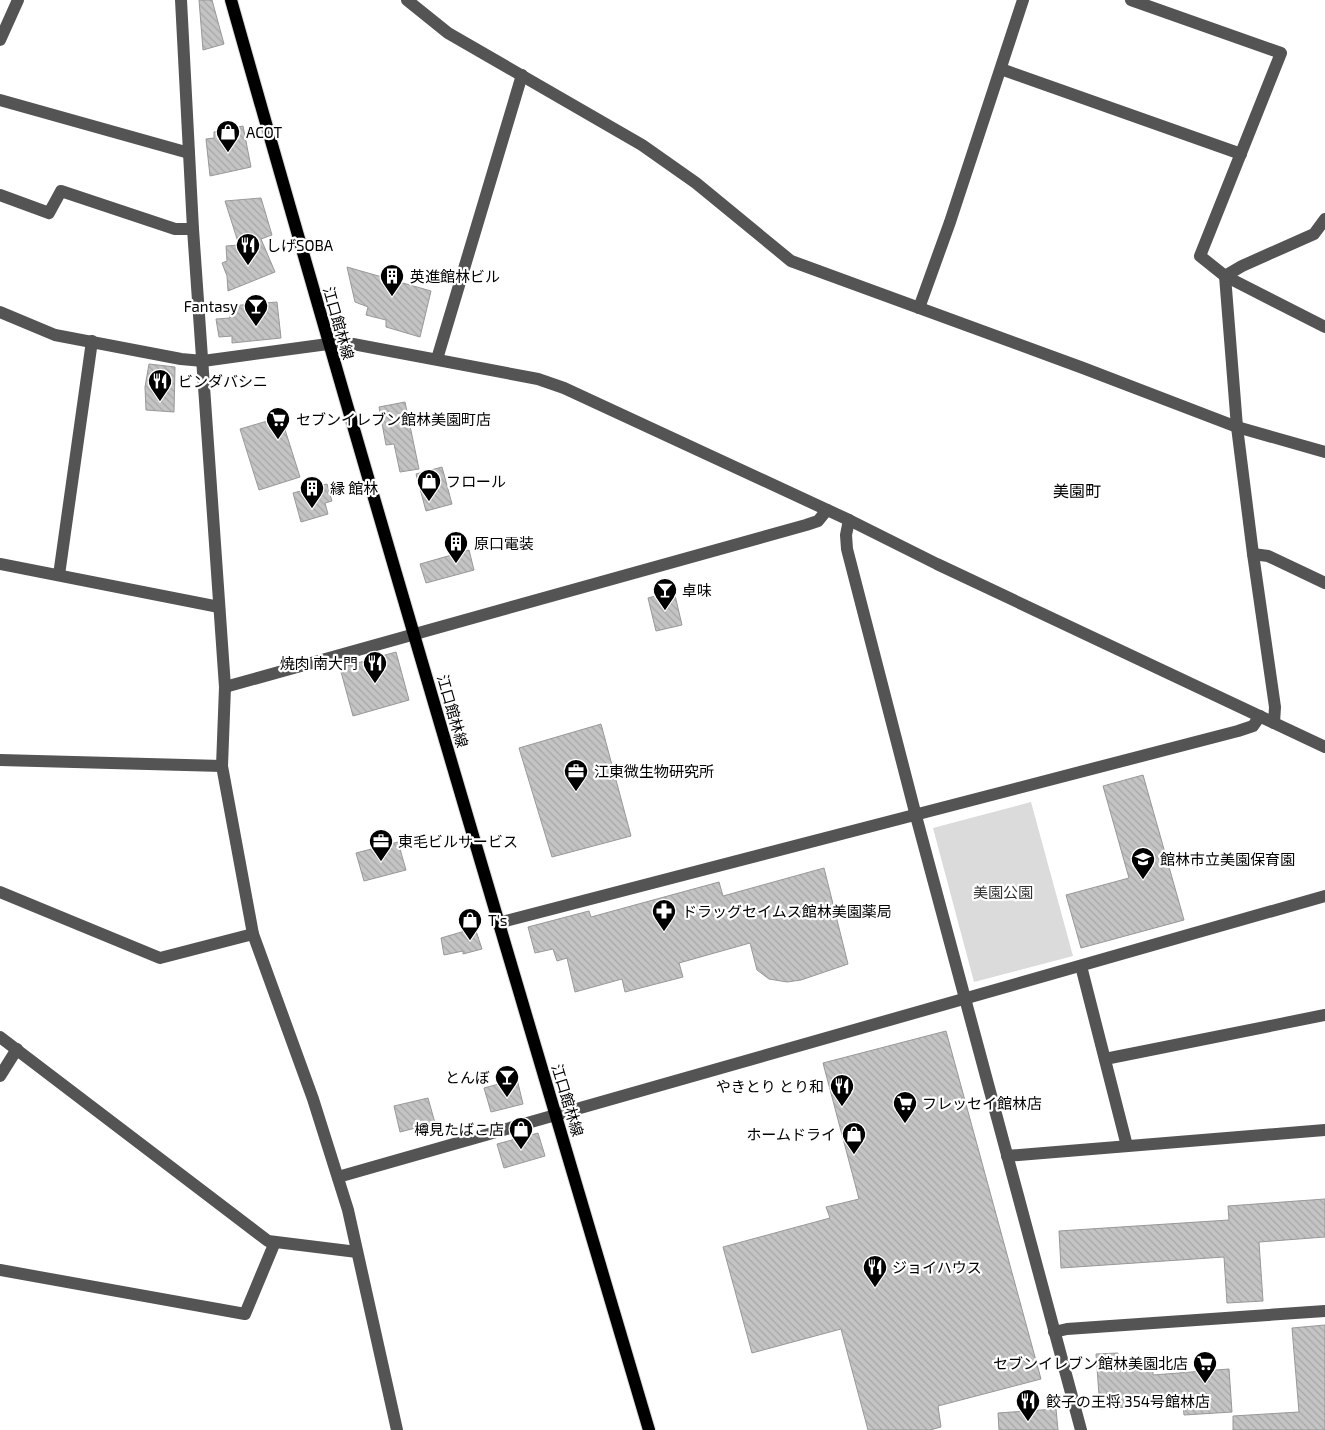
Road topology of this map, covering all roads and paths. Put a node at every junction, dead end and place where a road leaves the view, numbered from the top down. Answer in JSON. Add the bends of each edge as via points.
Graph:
{"nodes":[{"id":1,"x":18,"y":0,"type":"edge"},
{"id":2,"x":181,"y":0,"type":"edge"},
{"id":3,"x":231,"y":0,"type":"edge"},
{"id":4,"x":408,"y":0,"type":"edge"},
{"id":5,"x":1024,"y":0,"type":"edge"},
{"id":6,"x":1131,"y":0,"type":"edge"},
{"id":7,"x":0,"y":40,"type":"edge"},
{"id":8,"x":1001,"y":69,"type":"junction"},
{"id":9,"x":522,"y":75,"type":"junction"},
{"id":10,"x":0,"y":100,"type":"edge"},
{"id":11,"x":189,"y":152,"type":"junction"},
{"id":12,"x":1241,"y":154,"type":"junction"},
{"id":13,"x":0,"y":195,"type":"edge"},
{"id":14,"x":1325,"y":219,"type":"edge"},
{"id":15,"x":193,"y":229,"type":"junction"},
{"id":16,"x":1225,"y":276,"type":"junction"},
{"id":17,"x":919,"y":308,"type":"junction"},
{"id":18,"x":0,"y":312,"type":"edge"},
{"id":19,"x":1325,"y":327,"type":"edge"},
{"id":20,"x":92,"y":341,"type":"junction"},
{"id":21,"x":328,"y":344,"type":"junction"},
{"id":22,"x":437,"y":359,"type":"junction"},
{"id":23,"x":203,"y":361,"type":"junction"},
{"id":24,"x":1237,"y":427,"type":"junction"},
{"id":25,"x":1325,"y":452,"type":"edge"},
{"id":26,"x":827,"y":510,"type":"junction"},
{"id":27,"x":849,"y":520,"type":"junction"},
{"id":28,"x":1253,"y":554,"type":"junction"},
{"id":29,"x":0,"y":564,"type":"edge"},
{"id":30,"x":59,"y":575,"type":"junction"},
{"id":31,"x":1325,"y":583,"type":"edge"},
{"id":32,"x":219,"y":607,"type":"junction"},
{"id":33,"x":413,"y":636,"type":"junction"},
{"id":34,"x":225,"y":687,"type":"junction"},
{"id":35,"x":1260,"y":716,"type":"junction"},
{"id":36,"x":1274,"y":723,"type":"junction"},
{"id":37,"x":1325,"y":746,"type":"edge"},
{"id":38,"x":0,"y":760,"type":"edge"},
{"id":39,"x":222,"y":766,"type":"junction"},
{"id":40,"x":916,"y":816,"type":"junction"},
{"id":41,"x":0,"y":892,"type":"edge"},
{"id":42,"x":1325,"y":896,"type":"edge"},
{"id":43,"x":498,"y":923,"type":"junction"},
{"id":44,"x":253,"y":934,"type":"junction"},
{"id":45,"x":1081,"y":966,"type":"junction"},
{"id":46,"x":965,"y":999,"type":"junction"},
{"id":47,"x":1325,"y":1015,"type":"edge"},
{"id":48,"x":0,"y":1037,"type":"edge"},
{"id":49,"x":17,"y":1050,"type":"junction"},
{"id":50,"x":1105,"y":1059,"type":"junction"},
{"id":51,"x":0,"y":1076,"type":"edge"},
{"id":52,"x":555,"y":1114,"type":"junction"},
{"id":53,"x":1325,"y":1130,"type":"edge"},
{"id":54,"x":1127,"y":1146,"type":"junction"},
{"id":55,"x":1007,"y":1156,"type":"junction"},
{"id":56,"x":338,"y":1177,"type":"junction"},
{"id":57,"x":275,"y":1242,"type":"junction"},
{"id":58,"x":357,"y":1252,"type":"junction"},
{"id":59,"x":0,"y":1270,"type":"edge"},
{"id":60,"x":1325,"y":1311,"type":"edge"},
{"id":61,"x":1054,"y":1332,"type":"junction"},
{"id":62,"x":397,"y":1430,"type":"edge"},
{"id":63,"x":649,"y":1430,"type":"edge"},
{"id":64,"x":1082,"y":1430,"type":"edge"}],
"edges":[{"from":1,"to":7,"type":"street"},
{"from":2,"to":11,"type":"street"},
{"from":3,"to":21,"type":"main road","name":"江口館林線"},
{"from":4,"to":9,"type":"street","via":[[448,33]]},
{"from":5,"to":8,"type":"street"},
{"from":6,"to":12,"type":"street","via":[[1281,53]]},
{"from":8,"to":12,"type":"street"},
{"from":8,"to":17,"type":"street"},
{"from":9,"to":17,"type":"street","via":[[642,145],[696,183],[791,261]]},
{"from":9,"to":22,"type":"street"},
{"from":10,"to":11,"type":"street"},
{"from":11,"to":15,"type":"street"},
{"from":12,"to":16,"type":"street","via":[[1200,256]]},
{"from":13,"to":15,"type":"street","via":[[49,213],[61,191],[175,229]]},
{"from":14,"to":16,"type":"street","via":[[1314,234]]},
{"from":15,"to":23,"type":"street"},
{"from":16,"to":19,"type":"street"},
{"from":16,"to":24,"type":"street"},
{"from":17,"to":24,"type":"street"},
{"from":18,"to":20,"type":"street","via":[[55,335]]},
{"from":20,"to":23,"type":"street"},
{"from":20,"to":30,"type":"street"},
{"from":21,"to":22,"type":"street","via":[[353,344]]},
{"from":21,"to":23,"type":"street"},
{"from":21,"to":33,"type":"main road","name":"江口館林線"},
{"from":22,"to":26,"type":"street","via":[[538,379],[564,388]]},
{"from":23,"to":32,"type":"street"},
{"from":24,"to":25,"type":"street"},
{"from":24,"to":28,"type":"street"},
{"from":26,"to":27,"type":"street"},
{"from":26,"to":33,"type":"street","via":[[818,521],[806,526]]},
{"from":27,"to":35,"type":"street"},
{"from":27,"to":40,"type":"street","via":[[847,549]]},
{"from":28,"to":31,"type":"street","via":[[1268,556]]},
{"from":28,"to":36,"type":"street","via":[[1275,707]]},
{"from":29,"to":30,"type":"street"},
{"from":30,"to":32,"type":"street"},
{"from":32,"to":34,"type":"street"},
{"from":33,"to":34,"type":"street"},
{"from":33,"to":43,"type":"main road","name":"江口館林線"},
{"from":34,"to":39,"type":"street"},
{"from":35,"to":36,"type":"street"},
{"from":35,"to":40,"type":"street","via":[[1254,726],[1238,731]]},
{"from":36,"to":37,"type":"street"},
{"from":38,"to":39,"type":"street"},
{"from":39,"to":44,"type":"street"},
{"from":40,"to":43,"type":"street"},
{"from":40,"to":46,"type":"street"},
{"from":41,"to":44,"type":"street","via":[[160,958]]},
{"from":42,"to":45,"type":"street"},
{"from":43,"to":52,"type":"main road","name":"江口館林線"},
{"from":44,"to":56,"type":"street"},
{"from":45,"to":46,"type":"street"},
{"from":45,"to":50,"type":"street"},
{"from":46,"to":52,"type":"street"},
{"from":46,"to":55,"type":"street"},
{"from":47,"to":50,"type":"street"},
{"from":48,"to":49,"type":"street"},
{"from":49,"to":51,"type":"street"},
{"from":49,"to":57,"type":"street","via":[[268,1241]]},
{"from":50,"to":54,"type":"street"},
{"from":52,"to":56,"type":"street"},
{"from":52,"to":63,"type":"main road","name":"江口館林線"},
{"from":53,"to":54,"type":"street"},
{"from":54,"to":55,"type":"street"},
{"from":55,"to":61,"type":"street"},
{"from":56,"to":58,"type":"street"},
{"from":57,"to":58,"type":"street"},
{"from":57,"to":59,"type":"street","via":[[245,1314]]},
{"from":58,"to":62,"type":"street"},
{"from":60,"to":61,"type":"street"},
{"from":61,"to":64,"type":"street"}]}
